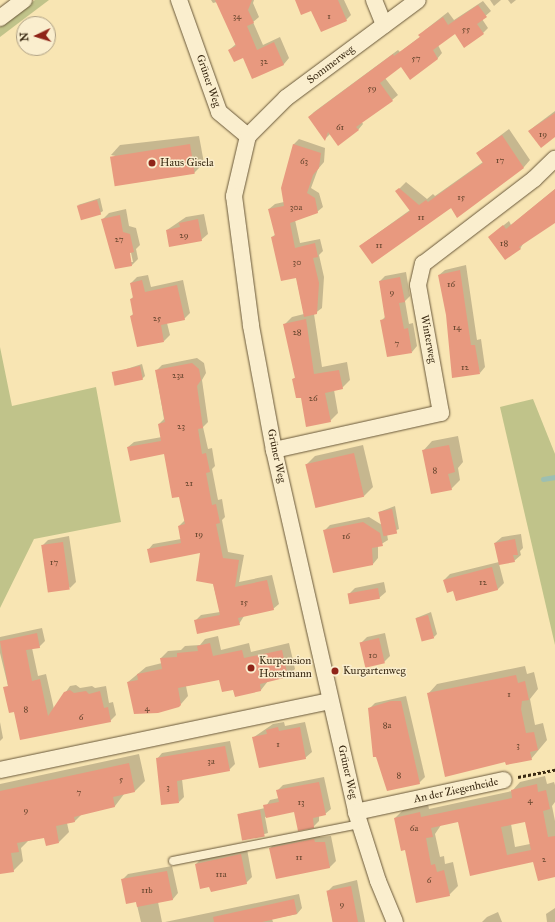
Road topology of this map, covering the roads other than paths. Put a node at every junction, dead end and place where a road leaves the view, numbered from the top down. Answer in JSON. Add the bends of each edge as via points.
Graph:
{"nodes":[{"id":1,"x":24,"y":0,"type":"edge"},
{"id":2,"x":179,"y":0,"type":"edge"},
{"id":3,"x":374,"y":0,"type":"edge"},
{"id":4,"x":418,"y":0,"type":"edge"},
{"id":5,"x":0,"y":18,"type":"edge"},
{"id":6,"x":384,"y":25,"type":"junction"},
{"id":7,"x":248,"y":136,"type":"junction"},
{"id":8,"x":555,"y":159,"type":"edge"},
{"id":9,"x":274,"y":450,"type":"junction"},
{"id":10,"x":330,"y":701,"type":"junction"},
{"id":11,"x":0,"y":770,"type":"edge"},
{"id":12,"x":504,"y":780,"type":"road end"},
{"id":13,"x":358,"y":818,"type":"junction"},
{"id":14,"x":173,"y":861,"type":"dead end"},
{"id":15,"x":395,"y":922,"type":"edge"}],
"edges":[{"from":1,"to":5,"type":"street"},
{"from":2,"to":7,"type":"street","name":"Grüner Weg","via":[[219,112]]},
{"from":3,"to":6,"type":"street"},
{"from":4,"to":6,"type":"street","name":"Sommerweg"},
{"from":6,"to":7,"type":"street","name":"Sommerweg","via":[[286,98]]},
{"from":7,"to":9,"type":"street","name":"Grüner Weg","via":[[234,196],[251,326]]},
{"from":8,"to":9,"type":"street","name":"Winterweg","via":[[534,179],[423,264],[418,285],[441,413]]},
{"from":9,"to":10,"type":"street","name":"Grüner Weg"},
{"from":10,"to":11,"type":"street"},
{"from":10,"to":13,"type":"street","name":"Grüner Weg"},
{"from":12,"to":13,"type":"street","name":"An der Ziegenheide"},
{"from":13,"to":14,"type":"lane"},
{"from":13,"to":15,"type":"street","name":"Grüner Weg","via":[[378,881]]}]}
